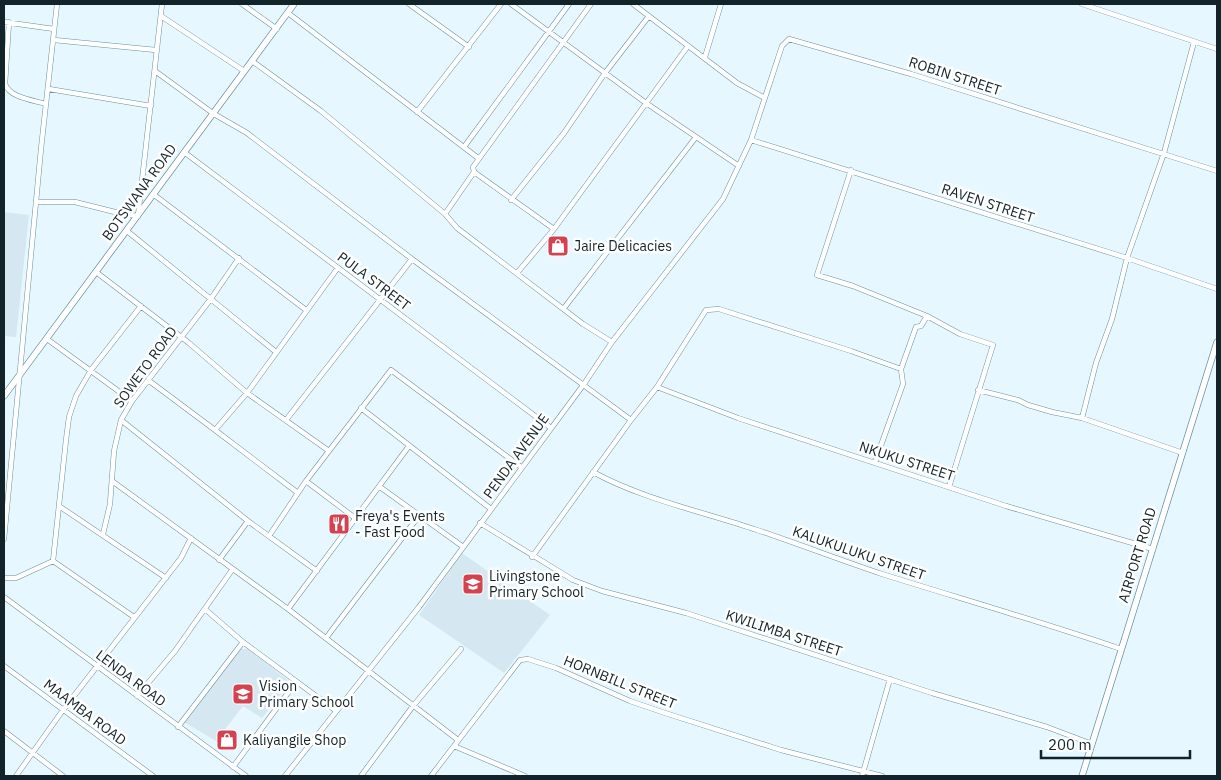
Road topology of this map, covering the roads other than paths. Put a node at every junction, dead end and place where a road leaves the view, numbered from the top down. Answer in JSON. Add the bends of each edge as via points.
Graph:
{"nodes":[{"id":1,"x":58,"y":4,"type":"edge"},
{"id":2,"x":162,"y":4,"type":"edge"},
{"id":3,"x":242,"y":4,"type":"edge"},
{"id":4,"x":294,"y":4,"type":"edge"},
{"id":5,"x":409,"y":4,"type":"edge"},
{"id":6,"x":501,"y":4,"type":"edge"},
{"id":7,"x":511,"y":4,"type":"edge"},
{"id":8,"x":569,"y":4,"type":"edge"},
{"id":9,"x":591,"y":4,"type":"edge"},
{"id":10,"x":633,"y":4,"type":"edge"},
{"id":11,"x":721,"y":4,"type":"edge"},
{"id":12,"x":1082,"y":4,"type":"edge"},
{"id":13,"x":288,"y":13,"type":"junction"},
{"id":14,"x":160,"y":16,"type":"junction"},
{"id":15,"x":649,"y":16,"type":"junction"},
{"id":16,"x":4,"y":22,"type":"edge"},
{"id":17,"x":10,"y":22,"type":"junction"},
{"id":18,"x":54,"y":29,"type":"junction"},
{"id":19,"x":277,"y":29,"type":"junction"},
{"id":20,"x":549,"y":32,"type":"junction"},
{"id":21,"x":54,"y":40,"type":"junction"},
{"id":22,"x":562,"y":42,"type":"junction"},
{"id":23,"x":1194,"y":42,"type":"junction"},
{"id":24,"x":688,"y":46,"type":"junction"},
{"id":25,"x":469,"y":47,"type":"junction"},
{"id":26,"x":1217,"y":49,"type":"edge"},
{"id":27,"x":156,"y":50,"type":"junction"},
{"id":28,"x":705,"y":57,"type":"junction"},
{"id":29,"x":252,"y":61,"type":"junction"},
{"id":30,"x":155,"y":71,"type":"junction"},
{"id":31,"x":244,"y":72,"type":"junction"},
{"id":32,"x":605,"y":72,"type":"junction"},
{"id":33,"x":49,"y":89,"type":"junction"},
{"id":34,"x":763,"y":97,"type":"junction"},
{"id":35,"x":646,"y":102,"type":"junction"},
{"id":36,"x":46,"y":104,"type":"junction"},
{"id":37,"x":151,"y":106,"type":"junction"},
{"id":38,"x":417,"y":112,"type":"junction"},
{"id":39,"x":214,"y":114,"type":"junction"},
{"id":40,"x":696,"y":137,"type":"junction"},
{"id":41,"x":751,"y":140,"type":"junction"},
{"id":42,"x":464,"y":147,"type":"junction"},
{"id":43,"x":184,"y":152,"type":"junction"},
{"id":44,"x":1164,"y":153,"type":"junction"},
{"id":45,"x":478,"y":158,"type":"junction"},
{"id":46,"x":739,"y":166,"type":"junction"},
{"id":47,"x":851,"y":170,"type":"junction"},
{"id":48,"x":1217,"y":171,"type":"edge"},
{"id":49,"x":474,"y":172,"type":"junction"},
{"id":50,"x":153,"y":194,"type":"junction"},
{"id":51,"x":511,"y":200,"type":"junction"},
{"id":52,"x":37,"y":202,"type":"junction"},
{"id":53,"x":445,"y":214,"type":"junction"},
{"id":54,"x":138,"y":216,"type":"junction"},
{"id":55,"x":554,"y":229,"type":"junction"},
{"id":56,"x":127,"y":231,"type":"junction"},
{"id":57,"x":239,"y":258,"type":"junction"},
{"id":58,"x":1126,"y":258,"type":"junction"},
{"id":59,"x":412,"y":259,"type":"junction"},
{"id":60,"x":337,"y":269,"type":"junction"},
{"id":61,"x":96,"y":272,"type":"junction"},
{"id":62,"x":518,"y":273,"type":"junction"},
{"id":63,"x":1217,"y":289,"type":"edge"},
{"id":64,"x":210,"y":300,"type":"junction"},
{"id":65,"x":382,"y":300,"type":"junction"},
{"id":66,"x":141,"y":306,"type":"junction"},
{"id":67,"x":564,"y":308,"type":"junction"},
{"id":68,"x":306,"y":310,"type":"junction"},
{"id":69,"x":927,"y":316,"type":"junction"},
{"id":70,"x":180,"y":337,"type":"junction"},
{"id":71,"x":47,"y":340,"type":"junction"},
{"id":72,"x":612,"y":342,"type":"junction"},
{"id":73,"x":1217,"y":342,"type":"edge"},
{"id":74,"x":276,"y":352,"type":"junction"},
{"id":75,"x":901,"y":369,"type":"junction"},
{"id":76,"x":90,"y":370,"type":"junction"},
{"id":77,"x":18,"y":378,"type":"junction"},
{"id":78,"x":148,"y":380,"type":"junction"},
{"id":79,"x":584,"y":384,"type":"junction"},
{"id":80,"x":657,"y":387,"type":"junction"},
{"id":81,"x":978,"y":390,"type":"junction"},
{"id":82,"x":247,"y":393,"type":"junction"},
{"id":83,"x":4,"y":396,"type":"edge"},
{"id":84,"x":132,"y":401,"type":"junction"},
{"id":85,"x":362,"y":408,"type":"junction"},
{"id":86,"x":1082,"y":418,"type":"junction"},
{"id":87,"x":121,"y":420,"type":"junction"},
{"id":88,"x":286,"y":420,"type":"junction"},
{"id":89,"x":631,"y":420,"type":"junction"},
{"id":90,"x":551,"y":428,"type":"junction"},
{"id":91,"x":215,"y":430,"type":"junction"},
{"id":92,"x":409,"y":446,"type":"junction"},
{"id":93,"x":328,"y":451,"type":"junction"},
{"id":94,"x":1183,"y":454,"type":"junction"},
{"id":95,"x":875,"y":462,"type":"junction"},
{"id":96,"x":521,"y":467,"type":"junction"},
{"id":97,"x":593,"y":472,"type":"junction"},
{"id":98,"x":306,"y":480,"type":"junction"},
{"id":99,"x":112,"y":481,"type":"junction"},
{"id":100,"x":949,"y":487,"type":"junction"},
{"id":101,"x":380,"y":488,"type":"junction"},
{"id":102,"x":298,"y":493,"type":"junction"},
{"id":103,"x":59,"y":506,"type":"junction"},
{"id":104,"x":491,"y":509,"type":"junction"},
{"id":105,"x":418,"y":517,"type":"junction"},
{"id":106,"x":355,"y":518,"type":"junction"},
{"id":107,"x":248,"y":521,"type":"junction"},
{"id":108,"x":480,"y":523,"type":"junction"},
{"id":109,"x":103,"y":534,"type":"junction"},
{"id":110,"x":269,"y":536,"type":"junction"},
{"id":111,"x":191,"y":538,"type":"junction"},
{"id":112,"x":4,"y":539,"type":"edge"},
{"id":113,"x":462,"y":546,"type":"junction"},
{"id":114,"x":1153,"y":549,"type":"junction"},
{"id":115,"x":532,"y":557,"type":"junction"},
{"id":116,"x":219,"y":560,"type":"junction"},
{"id":117,"x":53,"y":562,"type":"junction"},
{"id":118,"x":232,"y":570,"type":"junction"},
{"id":119,"x":316,"y":571,"type":"junction"},
{"id":120,"x":4,"y":578,"type":"edge"},
{"id":121,"x":166,"y":578,"type":"junction"},
{"id":122,"x":4,"y":597,"type":"edge"},
{"id":123,"x":288,"y":609,"type":"junction"},
{"id":124,"x":206,"y":610,"type":"junction"},
{"id":125,"x":134,"y":617,"type":"junction"},
{"id":126,"x":326,"y":638,"type":"junction"},
{"id":127,"x":243,"y":642,"type":"junction"},
{"id":128,"x":461,"y":649,"type":"dead end"},
{"id":129,"x":1121,"y":649,"type":"junction"},
{"id":130,"x":4,"y":666,"type":"edge"},
{"id":131,"x":98,"y":667,"type":"junction"},
{"id":132,"x":368,"y":672,"type":"junction"},
{"id":133,"x":890,"y":679,"type":"junction"},
{"id":134,"x":296,"y":682,"type":"junction"},
{"id":135,"x":137,"y":696,"type":"junction"},
{"id":136,"x":413,"y":706,"type":"junction"},
{"id":137,"x":63,"y":710,"type":"junction"},
{"id":138,"x":336,"y":710,"type":"junction"},
{"id":139,"x":178,"y":727,"type":"junction"},
{"id":140,"x":4,"y":731,"type":"edge"},
{"id":141,"x":458,"y":740,"type":"junction"},
{"id":142,"x":1092,"y":744,"type":"junction"},
{"id":143,"x":454,"y":746,"type":"junction"},
{"id":144,"x":34,"y":754,"type":"junction"},
{"id":145,"x":233,"y":767,"type":"junction"},
{"id":146,"x":864,"y":770,"type":"junction"},
{"id":147,"x":16,"y":776,"type":"edge"},
{"id":148,"x":63,"y":776,"type":"edge"},
{"id":149,"x":153,"y":776,"type":"edge"},
{"id":150,"x":246,"y":776,"type":"edge"},
{"id":151,"x":285,"y":776,"type":"edge"},
{"id":152,"x":361,"y":776,"type":"edge"},
{"id":153,"x":431,"y":776,"type":"edge"},
{"id":154,"x":525,"y":776,"type":"edge"},
{"id":155,"x":862,"y":776,"type":"edge"},
{"id":156,"x":882,"y":776,"type":"edge"},
{"id":157,"x":1082,"y":776,"type":"edge"}],
"edges":[{"from":1,"to":18,"type":"street"},
{"from":2,"to":14,"type":"street"},
{"from":3,"to":19,"type":"street"},
{"from":4,"to":13,"type":"street","name":"BOTSWANA ROAD"},
{"from":5,"to":25,"type":"street"},
{"from":6,"to":25,"type":"street"},
{"from":7,"to":20,"type":"street"},
{"from":8,"to":20,"type":"street"},
{"from":9,"to":22,"type":"street"},
{"from":10,"to":15,"type":"street"},
{"from":11,"to":28,"type":"street"},
{"from":12,"to":23,"type":"street"},
{"from":13,"to":19,"type":"street","name":"BOTSWANA ROAD"},
{"from":13,"to":38,"type":"street"},
{"from":14,"to":27,"type":"street"},
{"from":14,"to":31,"type":"street"},
{"from":15,"to":24,"type":"street"},
{"from":15,"to":32,"type":"street"},
{"from":16,"to":17,"type":"street"},
{"from":17,"to":18,"type":"street"},
{"from":17,"to":36,"type":"street","via":[[7,88],[12,93]]},
{"from":18,"to":21,"type":"street"},
{"from":19,"to":29,"type":"street","name":"BOTSWANA ROAD"},
{"from":20,"to":22,"type":"street"},
{"from":20,"to":42,"type":"street"},
{"from":21,"to":27,"type":"street"},
{"from":21,"to":33,"type":"street"},
{"from":22,"to":32,"type":"street"},
{"from":22,"to":45,"type":"street"},
{"from":23,"to":26,"type":"street"},
{"from":23,"to":44,"type":"street"},
{"from":24,"to":28,"type":"street"},
{"from":24,"to":35,"type":"street"},
{"from":25,"to":38,"type":"street"},
{"from":27,"to":30,"type":"street"},
{"from":28,"to":34,"type":"street","via":[[737,83]]},
{"from":29,"to":31,"type":"street","name":"BOTSWANA ROAD"},
{"from":29,"to":53,"type":"street","via":[[321,111]]},
{"from":30,"to":37,"type":"street"},
{"from":30,"to":39,"type":"street"},
{"from":31,"to":39,"type":"street","name":"BOTSWANA ROAD"},
{"from":32,"to":35,"type":"street"},
{"from":32,"to":51,"type":"street","via":[[564,133]]},
{"from":33,"to":36,"type":"street"},
{"from":33,"to":37,"type":"street"},
{"from":34,"to":41,"type":"street","name":"ROBIN STREET"},
{"from":34,"to":44,"type":"street","name":"ROBIN STREET","via":[[782,46],[794,40]]},
{"from":35,"to":40,"type":"street"},
{"from":35,"to":55,"type":"street"},
{"from":36,"to":52,"type":"street"},
{"from":37,"to":54,"type":"street"},
{"from":38,"to":42,"type":"street"},
{"from":39,"to":43,"type":"street","name":"BOTSWANA ROAD"},
{"from":39,"to":59,"type":"street","via":[[247,133]]},
{"from":40,"to":46,"type":"street"},
{"from":40,"to":67,"type":"street"},
{"from":41,"to":46,"type":"street","name":"PENDA AVENUE"},
{"from":41,"to":47,"type":"street","name":"RAVEN STREET"},
{"from":42,"to":45,"type":"street"},
{"from":43,"to":50,"type":"street","name":"BOTSWANA ROAD"},
{"from":43,"to":60,"type":"street","name":"PULA STREET"},
{"from":44,"to":48,"type":"street","name":"ROBIN STREET"},
{"from":44,"to":58,"type":"street"},
{"from":45,"to":49,"type":"street"},
{"from":46,"to":72,"type":"street","name":"PENDA AVENUE","via":[[708,221]]},
{"from":47,"to":58,"type":"street","name":"RAVEN STREET"},
{"from":47,"to":69,"type":"street","via":[[817,275]]},
{"from":49,"to":51,"type":"street"},
{"from":49,"to":53,"type":"street"},
{"from":50,"to":54,"type":"street","name":"BOTSWANA ROAD"},
{"from":50,"to":57,"type":"street"},
{"from":51,"to":55,"type":"street"},
{"from":52,"to":54,"type":"street","via":[[76,202]]},
{"from":52,"to":77,"type":"street"},
{"from":53,"to":62,"type":"street","via":[[458,228]]},
{"from":54,"to":56,"type":"street","name":"BOTSWANA ROAD"},
{"from":55,"to":62,"type":"street"},
{"from":56,"to":61,"type":"street","name":"BOTSWANA ROAD"},
{"from":56,"to":64,"type":"street"},
{"from":57,"to":64,"type":"street","name":"SOWETO ROAD"},
{"from":57,"to":68,"type":"street"},
{"from":58,"to":63,"type":"street","name":"RAVEN STREET"},
{"from":58,"to":86,"type":"street","via":[[1112,319]]},
{"from":59,"to":65,"type":"street"},
{"from":59,"to":79,"type":"street"},
{"from":60,"to":65,"type":"street","name":"PULA STREET"},
{"from":60,"to":68,"type":"street"},
{"from":61,"to":66,"type":"street"},
{"from":61,"to":71,"type":"street","name":"BOTSWANA ROAD"},
{"from":62,"to":67,"type":"street"},
{"from":64,"to":70,"type":"street","name":"SOWETO ROAD"},
{"from":64,"to":74,"type":"street"},
{"from":65,"to":88,"type":"street"},
{"from":65,"to":90,"type":"street","name":"PULA STREET"},
{"from":66,"to":70,"type":"street"},
{"from":66,"to":76,"type":"street"},
{"from":67,"to":72,"type":"street"},
{"from":68,"to":74,"type":"street"},
{"from":69,"to":75,"type":"street","via":[[921,326],[916,327]]},
{"from":69,"to":81,"type":"street","via":[[960,334],[993,345]]},
{"from":70,"to":78,"type":"street","name":"SOWETO ROAD"},
{"from":70,"to":82,"type":"street"},
{"from":71,"to":76,"type":"street"},
{"from":71,"to":77,"type":"street","name":"BOTSWANA ROAD"},
{"from":72,"to":79,"type":"street","name":"PENDA AVENUE"},
{"from":73,"to":94,"type":"street","name":"AIRPORT ROAD"},
{"from":74,"to":82,"type":"street"},
{"from":75,"to":80,"type":"street","via":[[711,308],[701,314],[676,361]]},
{"from":75,"to":95,"type":"street","via":[[902,384]]},
{"from":76,"to":84,"type":"street"},
{"from":76,"to":103,"type":"street","via":[[76,396],[70,417]]},
{"from":77,"to":83,"type":"street","name":"BOTSWANA ROAD"},
{"from":77,"to":112,"type":"street"},
{"from":78,"to":84,"type":"street","name":"SOWETO ROAD"},
{"from":78,"to":91,"type":"street"},
{"from":79,"to":89,"type":"street"},
{"from":79,"to":90,"type":"street","name":"PENDA AVENUE"},
{"from":80,"to":89,"type":"street"},
{"from":80,"to":95,"type":"street","name":"NKUKU STREET","via":[[738,418]]},
{"from":81,"to":86,"type":"street"},
{"from":81,"to":100,"type":"street"},
{"from":82,"to":88,"type":"street"},
{"from":82,"to":91,"type":"street"},
{"from":84,"to":87,"type":"street","name":"SOWETO ROAD"},
{"from":85,"to":92,"type":"street"},
{"from":85,"to":93,"type":"street"},
{"from":85,"to":96,"type":"street","via":[[391,370]]},
{"from":86,"to":94,"type":"street"},
{"from":87,"to":99,"type":"street","name":"SOWETO ROAD"},
{"from":87,"to":107,"type":"street"},
{"from":88,"to":93,"type":"street"},
{"from":89,"to":97,"type":"street"},
{"from":90,"to":96,"type":"street","name":"PENDA AVENUE"},
{"from":91,"to":102,"type":"street"},
{"from":92,"to":101,"type":"street"},
{"from":92,"to":104,"type":"street"},
{"from":93,"to":98,"type":"street"},
{"from":94,"to":114,"type":"street","name":"AIRPORT ROAD"},
{"from":95,"to":100,"type":"street","name":"NKUKU STREET"},
{"from":96,"to":104,"type":"street","name":"PENDA AVENUE"},
{"from":97,"to":115,"type":"street"},
{"from":97,"to":129,"type":"street","name":"KALUKULUKU STREET","via":[[636,492]]},
{"from":98,"to":102,"type":"street"},
{"from":98,"to":106,"type":"street"},
{"from":99,"to":109,"type":"street","name":"SOWETO ROAD"},
{"from":99,"to":111,"type":"street"},
{"from":100,"to":114,"type":"street","name":"NKUKU STREET"},
{"from":101,"to":105,"type":"street"},
{"from":101,"to":106,"type":"street"},
{"from":102,"to":110,"type":"street"},
{"from":103,"to":109,"type":"street"},
{"from":103,"to":117,"type":"street"},
{"from":104,"to":108,"type":"street","name":"PENDA AVENUE"},
{"from":105,"to":113,"type":"street"},
{"from":105,"to":126,"type":"street"},
{"from":106,"to":119,"type":"street"},
{"from":107,"to":110,"type":"street"},
{"from":107,"to":116,"type":"street"},
{"from":108,"to":113,"type":"street","name":"PENDA AVENUE"},
{"from":108,"to":115,"type":"street","name":"KWILIMBA STREET"},
{"from":109,"to":121,"type":"street"},
{"from":110,"to":119,"type":"street"},
{"from":111,"to":116,"type":"street"},
{"from":111,"to":121,"type":"street"},
{"from":113,"to":132,"type":"street","name":"PENDA AVENUE"},
{"from":114,"to":129,"type":"street","name":"AIRPORT ROAD"},
{"from":115,"to":133,"type":"street","name":"KWILIMBA STREET","via":[[573,580],[602,591],[686,613]]},
{"from":116,"to":118,"type":"street"},
{"from":117,"to":120,"type":"street","via":[[16,578]]},
{"from":117,"to":125,"type":"street"},
{"from":118,"to":123,"type":"street"},
{"from":118,"to":124,"type":"street"},
{"from":119,"to":123,"type":"street"},
{"from":121,"to":125,"type":"street"},
{"from":122,"to":131,"type":"street","name":"LENDA ROAD"},
{"from":123,"to":126,"type":"street"},
{"from":124,"to":127,"type":"street"},
{"from":124,"to":135,"type":"street"},
{"from":125,"to":131,"type":"street"},
{"from":126,"to":132,"type":"street"},
{"from":127,"to":134,"type":"street"},
{"from":127,"to":139,"type":"street"},
{"from":128,"to":136,"type":"street"},
{"from":129,"to":142,"type":"street","name":"AIRPORT ROAD"},
{"from":130,"to":137,"type":"street","name":"MAAMBA ROAD"},
{"from":131,"to":135,"type":"street","name":"LENDA ROAD"},
{"from":131,"to":137,"type":"street"},
{"from":132,"to":136,"type":"street"},
{"from":132,"to":138,"type":"street","name":"PENDA AVENUE"},
{"from":133,"to":142,"type":"street","name":"KWILIMBA STREET"},
{"from":133,"to":146,"type":"street"},
{"from":134,"to":138,"type":"street"},
{"from":134,"to":145,"type":"street"},
{"from":135,"to":139,"type":"street","name":"LENDA ROAD"},
{"from":136,"to":141,"type":"street"},
{"from":136,"to":152,"type":"street"},
{"from":137,"to":144,"type":"street"},
{"from":137,"to":149,"type":"street","name":"MAAMBA ROAD"},
{"from":138,"to":151,"type":"street","name":"PENDA AVENUE"},
{"from":139,"to":145,"type":"street","name":"LENDA ROAD"},
{"from":140,"to":144,"type":"street"},
{"from":141,"to":143,"type":"street","name":"HORNBILL STREET"},
{"from":141,"to":146,"type":"street","name":"HORNBILL STREET","via":[[514,666],[520,660],[528,659],[665,713],[781,750]]},
{"from":142,"to":157,"type":"street","name":"AIRPORT ROAD"},
{"from":143,"to":153,"type":"street","name":"HORNBILL STREET"},
{"from":143,"to":154,"type":"street"},
{"from":144,"to":147,"type":"street"},
{"from":144,"to":148,"type":"street"},
{"from":145,"to":150,"type":"street","name":"LENDA ROAD"},
{"from":146,"to":155,"type":"street"},
{"from":146,"to":156,"type":"street","name":"HORNBILL STREET"}]}
